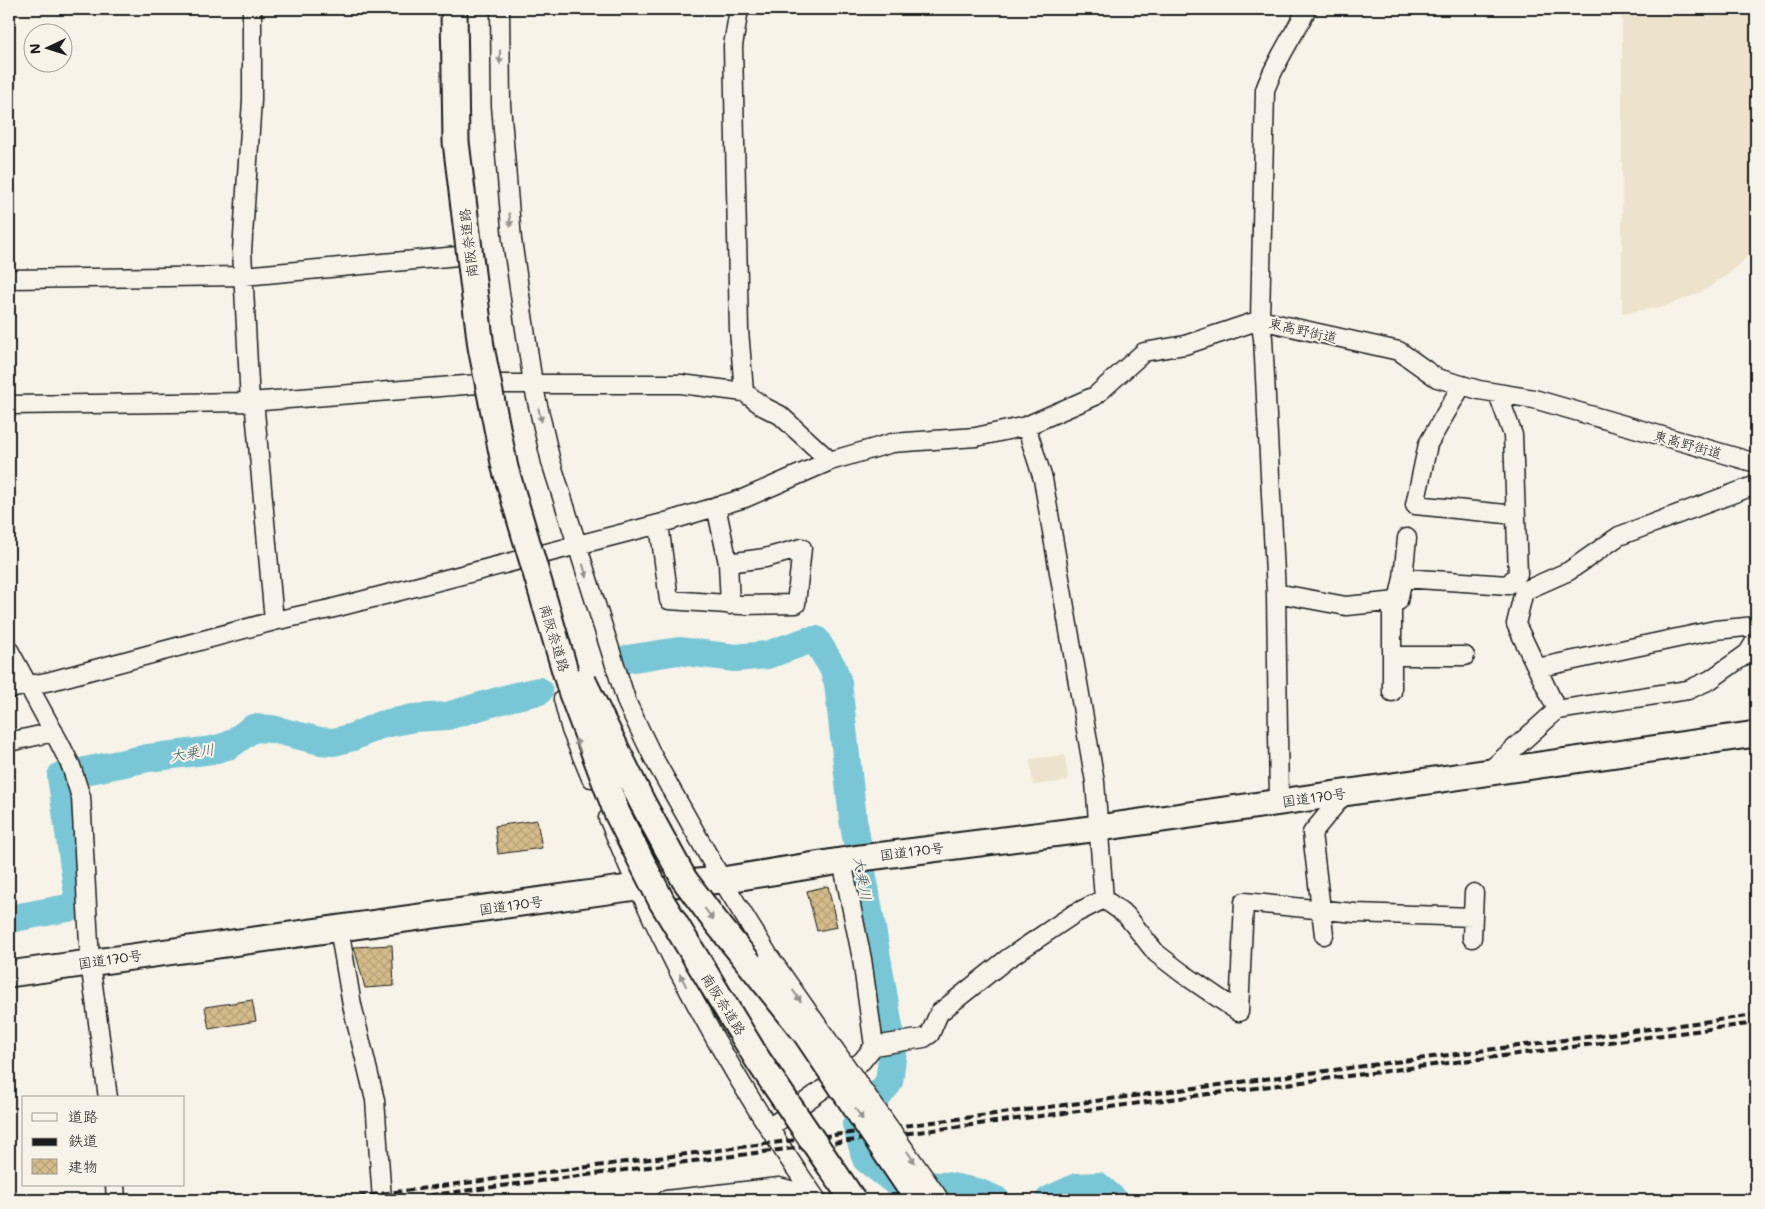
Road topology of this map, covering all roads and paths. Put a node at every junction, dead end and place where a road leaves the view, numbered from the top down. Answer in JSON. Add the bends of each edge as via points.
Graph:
{"nodes":[{"id":1,"x":252,"y":9,"type":"edge"},
{"id":2,"x":443,"y":9,"type":"edge"},
{"id":3,"x":454,"y":9,"type":"edge"},
{"id":4,"x":466,"y":9,"type":"edge"},
{"id":5,"x":500,"y":9,"type":"edge"},
{"id":6,"x":739,"y":9,"type":"edge"},
{"id":7,"x":1307,"y":9,"type":"edge"},
{"id":8,"x":458,"y":256,"type":"junction"},
{"id":9,"x":244,"y":276,"type":"junction"},
{"id":10,"x":9,"y":279,"type":"edge"},
{"id":11,"x":1260,"y":320,"type":"junction"},
{"id":12,"x":478,"y":384,"type":"junction"},
{"id":13,"x":533,"y":384,"type":"junction"},
{"id":14,"x":1462,"y":385,"type":"junction"},
{"id":15,"x":744,"y":392,"type":"junction"},
{"id":16,"x":1498,"y":394,"type":"junction"},
{"id":17,"x":250,"y":402,"type":"junction"},
{"id":18,"x":9,"y":405,"type":"edge"},
{"id":19,"x":1026,"y":426,"type":"junction"},
{"id":20,"x":830,"y":462,"type":"junction"},
{"id":21,"x":1756,"y":463,"type":"edge"},
{"id":22,"x":1756,"y":485,"type":"edge"},
{"id":23,"x":716,"y":506,"type":"junction"},
{"id":24,"x":1516,"y":515,"type":"junction"},
{"id":25,"x":659,"y":524,"type":"junction"},
{"id":26,"x":1407,"y":538,"type":"dead end"},
{"id":27,"x":577,"y":545,"type":"junction"},
{"id":28,"x":524,"y":559,"type":"junction"},
{"id":29,"x":728,"y":563,"type":"junction"},
{"id":30,"x":1403,"y":578,"type":"junction"},
{"id":31,"x":1276,"y":593,"type":"junction"},
{"id":32,"x":1392,"y":601,"type":"junction"},
{"id":33,"x":730,"y":605,"type":"junction"},
{"id":34,"x":274,"y":620,"type":"junction"},
{"id":35,"x":1756,"y":626,"type":"edge"},
{"id":36,"x":1756,"y":640,"type":"edge"},
{"id":37,"x":9,"y":650,"type":"edge"},
{"id":38,"x":571,"y":656,"type":"junction"},
{"id":39,"x":1392,"y":656,"type":"junction"},
{"id":40,"x":1464,"y":656,"type":"dead end"},
{"id":41,"x":1536,"y":668,"type":"junction"},
{"id":42,"x":28,"y":685,"type":"junction"},
{"id":43,"x":9,"y":690,"type":"edge"},
{"id":44,"x":1392,"y":692,"type":"dead end"},
{"id":45,"x":1557,"y":710,"type":"junction"},
{"id":46,"x":54,"y":732,"type":"junction"},
{"id":47,"x":1756,"y":734,"type":"edge"},
{"id":48,"x":9,"y":742,"type":"edge"},
{"id":49,"x":1488,"y":772,"type":"junction"},
{"id":50,"x":1345,"y":793,"type":"junction"},
{"id":51,"x":1279,"y":802,"type":"junction"},
{"id":52,"x":1098,"y":828,"type":"junction"},
{"id":53,"x":855,"y":859,"type":"junction"},
{"id":54,"x":722,"y":880,"type":"junction"},
{"id":55,"x":636,"y":888,"type":"junction"},
{"id":56,"x":1474,"y":893,"type":"dead end"},
{"id":57,"x":1104,"y":899,"type":"junction"},
{"id":58,"x":1321,"y":910,"type":"junction"},
{"id":59,"x":1473,"y":917,"type":"junction"},
{"id":60,"x":339,"y":928,"type":"junction"},
{"id":61,"x":1324,"y":935,"type":"dead end"},
{"id":62,"x":681,"y":937,"type":"junction"},
{"id":63,"x":1472,"y":938,"type":"dead end"},
{"id":64,"x":90,"y":962,"type":"junction"},
{"id":65,"x":9,"y":974,"type":"edge"},
{"id":66,"x":886,"y":1044,"type":"junction"},
{"id":67,"x":108,"y":1096,"type":"edge"},
{"id":68,"x":769,"y":1128,"type":"junction"},
{"id":69,"x":115,"y":1186,"type":"edge"},
{"id":70,"x":797,"y":1193,"type":"edge"},
{"id":71,"x":116,"y":1200,"type":"edge"},
{"id":72,"x":382,"y":1200,"type":"edge"},
{"id":73,"x":666,"y":1200,"type":"edge"},
{"id":74,"x":817,"y":1200,"type":"edge"},
{"id":75,"x":833,"y":1200,"type":"edge"},
{"id":76,"x":853,"y":1200,"type":"edge"},
{"id":77,"x":864,"y":1200,"type":"edge"},
{"id":78,"x":918,"y":1200,"type":"edge"},
{"id":79,"x":940,"y":1200,"type":"edge"}],
"edges":[{"from":1,"to":9,"type":"street","via":[[252,100],[242,251]]},
{"from":2,"to":8,"type":"street","via":[[450,178]]},
{"from":3,"to":62,"type":"highway","name":"南阪奈道路","bridge":true,"via":[[456,142],[481,347],[505,468],[571,691],[617,813]]},
{"from":4,"to":38,"type":"highway","name":"南阪奈道路","via":[[466,142],[490,347],[515,463]]},
{"from":5,"to":13,"type":"street","one_way":true,"via":[[500,105],[512,240]]},
{"from":6,"to":15,"type":"street","via":[[733,46],[739,330]]},
{"from":7,"to":11,"type":"street","via":[[1272,69],[1265,90]]},
{"from":8,"to":9,"type":"street"},
{"from":8,"to":12,"type":"street"},
{"from":9,"to":10,"type":"street"},
{"from":9,"to":17,"type":"street"},
{"from":11,"to":14,"type":"street","name":"東高野街道","via":[[1399,352],[1437,378]]},
{"from":11,"to":19,"type":"street","name":"東高野街道","via":[[1185,346],[1144,352],[1095,396]]},
{"from":11,"to":31,"type":"street"},
{"from":12,"to":13,"type":"street"},
{"from":12,"to":17,"type":"street"},
{"from":12,"to":28,"type":"street"},
{"from":13,"to":15,"type":"street","via":[[681,384]]},
{"from":13,"to":27,"type":"street","one_way":true,"via":[[551,462]]},
{"from":14,"to":16,"type":"street","name":"東高野街道"},
{"from":14,"to":24,"type":"street","via":[[1428,444],[1415,504]]},
{"from":15,"to":20,"type":"street","via":[[764,408],[780,415]]},
{"from":16,"to":21,"type":"street","name":"東高野街道","via":[[1534,399]]},
{"from":16,"to":24,"type":"street","via":[[1513,435]]},
{"from":17,"to":18,"type":"street"},
{"from":17,"to":34,"type":"street","via":[[255,410]]},
{"from":19,"to":20,"type":"street","name":"東高野街道","via":[[976,437],[892,443]]},
{"from":19,"to":52,"type":"street","via":[[1043,479],[1094,782]]},
{"from":20,"to":23,"type":"street","name":"東高野街道","via":[[744,498]]},
{"from":22,"to":41,"type":"street","via":[[1620,536],[1569,571],[1524,591],[1516,624]]},
{"from":23,"to":25,"type":"street","name":"東高野街道"},
{"from":23,"to":29,"type":"street"},
{"from":24,"to":30,"type":"street","via":[[1518,574],[1508,585]]},
{"from":25,"to":27,"type":"street","name":"東高野街道"},
{"from":25,"to":33,"type":"street","via":[[669,600]]},
{"from":26,"to":30,"type":"street"},
{"from":27,"to":28,"type":"street","name":"東高野街道"},
{"from":27,"to":54,"type":"street","one_way":true,"via":[[628,703],[653,757]]},
{"from":28,"to":34,"type":"street","name":"東高野街道","via":[[330,609]]},
{"from":55,"to":28,"type":"street","one_way":true,"via":[[571,730]]},
{"from":29,"to":33,"type":"street"},
{"from":29,"to":33,"type":"street","via":[[802,548],[796,604]]},
{"from":30,"to":32,"type":"street","via":[[1398,601]]},
{"from":31,"to":32,"type":"street","via":[[1346,606]]},
{"from":31,"to":51,"type":"street"},
{"from":32,"to":39,"type":"street"},
{"from":34,"to":42,"type":"street","name":"東高野街道"},
{"from":35,"to":41,"type":"street","via":[[1714,630]]},
{"from":36,"to":45,"type":"street","via":[[1748,652],[1710,680],[1688,690]]},
{"from":37,"to":42,"type":"street"},
{"from":38,"to":77,"type":"highway","name":"南阪奈道路","bridge":true,"via":[[632,808],[697,940],[766,1056]]},
{"from":38,"to":78,"type":"highway","one_way":true,"bridge":true,"via":[[642,802],[684,879],[806,1034]]},
{"from":39,"to":40,"type":"street"},
{"from":39,"to":44,"type":"street"},
{"from":41,"to":45,"type":"street"},
{"from":42,"to":43,"type":"street","name":"東高野街道"},
{"from":42,"to":46,"type":"street"},
{"from":45,"to":49,"type":"street"},
{"from":46,"to":48,"type":"street"},
{"from":46,"to":64,"type":"street","via":[[74,773],[80,797]]},
{"from":47,"to":49,"type":"highway","name":"国道170号"},
{"from":49,"to":50,"type":"highway","name":"国道170号"},
{"from":50,"to":51,"type":"highway","name":"国道170号"},
{"from":50,"to":58,"type":"street","via":[[1312,833]]},
{"from":51,"to":52,"type":"highway","name":"国道170号"},
{"from":52,"to":53,"type":"highway","name":"国道170号"},
{"from":52,"to":57,"type":"street"},
{"from":53,"to":54,"type":"highway","name":"国道170号"},
{"from":53,"to":66,"type":"street","via":[[862,960]]},
{"from":54,"to":55,"type":"highway","name":"国道170号"},
{"from":54,"to":79,"type":"street","one_way":true,"bridge":true,"via":[[769,956]]},
{"from":55,"to":60,"type":"highway","name":"国道170号"},
{"from":68,"to":55,"type":"street","one_way":true,"via":[[685,984]]},
{"from":56,"to":59,"type":"street"},
{"from":57,"to":58,"type":"street","via":[[1126,915],[1156,953],[1240,1012],[1244,902]]},
{"from":57,"to":66,"type":"street","via":[[1074,914],[1007,959],[940,1013],[930,1034],[924,1038]]},
{"from":58,"to":59,"type":"street"},
{"from":58,"to":61,"type":"street"},
{"from":59,"to":63,"type":"street"},
{"from":60,"to":64,"type":"highway","name":"国道170号"},
{"from":60,"to":72,"type":"street","via":[[352,1005],[374,1100]]},
{"from":62,"to":75,"type":"highway","via":[[700,986],[746,1071]]},
{"from":62,"to":76,"type":"highway","name":"南阪奈道路","bridge":true,"via":[[758,1060]]},
{"from":64,"to":65,"type":"highway","name":"国道170号"},
{"from":64,"to":67,"type":"street"},
{"from":66,"to":68,"type":"street"},
{"from":68,"to":70,"type":"street"},
{"from":69,"to":71,"type":"street"},
{"from":70,"to":73,"type":"street","via":[[779,1187]]},
{"from":70,"to":74,"type":"street"}]}
